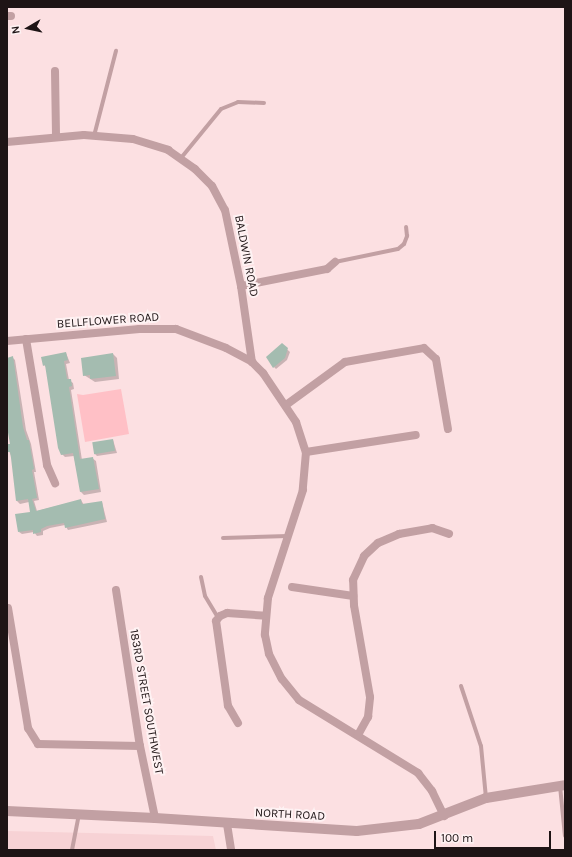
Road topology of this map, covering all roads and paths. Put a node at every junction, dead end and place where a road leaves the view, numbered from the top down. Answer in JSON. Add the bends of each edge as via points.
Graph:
{"nodes":[{"id":1,"x":116,"y":51,"type":"dead end"},
{"id":2,"x":54,"y":71,"type":"dead end"},
{"id":3,"x":264,"y":103,"type":"dead end"},
{"id":4,"x":56,"y":136,"type":"junction"},
{"id":5,"x":94,"y":136,"type":"junction"},
{"id":6,"x":7,"y":142,"type":"edge"},
{"id":7,"x":181,"y":158,"type":"junction"},
{"id":8,"x":406,"y":227,"type":"dead end"},
{"id":9,"x":336,"y":262,"type":"joint"},
{"id":10,"x":241,"y":286,"type":"junction"},
{"id":11,"x":26,"y":339,"type":"junction"},
{"id":12,"x":7,"y":341,"type":"edge"},
{"id":13,"x":252,"y":362,"type":"junction"},
{"id":14,"x":286,"y":405,"type":"junction"},
{"id":15,"x":448,"y":429,"type":"dead end"},
{"id":16,"x":416,"y":435,"type":"dead end"},
{"id":17,"x":306,"y":452,"type":"junction"},
{"id":18,"x":55,"y":483,"type":"dead end"},
{"id":19,"x":449,"y":534,"type":"dead end"},
{"id":20,"x":288,"y":536,"type":"junction"},
{"id":21,"x":223,"y":538,"type":"dead end"},
{"id":22,"x":201,"y":577,"type":"dead end"},
{"id":23,"x":292,"y":587,"type":"dead end"},
{"id":24,"x":116,"y":590,"type":"dead end"},
{"id":25,"x":353,"y":596,"type":"junction"},
{"id":26,"x":8,"y":608,"type":"dead end"},
{"id":27,"x":266,"y":616,"type":"junction"},
{"id":28,"x":218,"y":618,"type":"junction"},
{"id":29,"x":460,"y":686,"type":"dead end"},
{"id":30,"x":238,"y":723,"type":"dead end"},
{"id":31,"x":358,"y":735,"type":"junction"},
{"id":32,"x":140,"y":746,"type":"junction"},
{"id":33,"x":562,"y":785,"type":"edge"},
{"id":34,"x":486,"y":798,"type":"junction"},
{"id":35,"x":7,"y":812,"type":"edge"},
{"id":36,"x":79,"y":814,"type":"junction"},
{"id":37,"x":444,"y":816,"type":"junction"},
{"id":38,"x":155,"y":818,"type":"junction"},
{"id":39,"x":227,"y":824,"type":"junction"},
{"id":40,"x":565,"y":836,"type":"edge"},
{"id":41,"x":72,"y":850,"type":"edge"},
{"id":42,"x":230,"y":850,"type":"edge"}],
"edges":[{"from":1,"to":5,"type":"lane"},
{"from":2,"to":4,"type":"street"},
{"from":3,"to":7,"type":"lane","via":[[238,102],[221,108]]},
{"from":4,"to":5,"type":"street","name":"BALDWIN ROAD"},
{"from":4,"to":6,"type":"street","name":"BALDWIN ROAD"},
{"from":5,"to":7,"type":"street","name":"BALDWIN ROAD","via":[[147,142]]},
{"from":7,"to":10,"type":"street","name":"BALDWIN ROAD","via":[[212,186],[223,205],[232,234]]},
{"from":8,"to":9,"type":"lane","via":[[407,236],[404,244],[398,249]]},
{"from":9,"to":10,"type":"street","via":[[327,269]]},
{"from":10,"to":13,"type":"street","name":"BALDWIN ROAD"},
{"from":11,"to":12,"type":"street","name":"BELLFLOWER ROAD"},
{"from":11,"to":13,"type":"street","name":"BELLFLOWER ROAD","via":[[170,328],[204,338]]},
{"from":11,"to":18,"type":"street","via":[[47,465]]},
{"from":13,"to":14,"type":"street"},
{"from":14,"to":15,"type":"street","via":[[345,362],[424,348],[436,359]]},
{"from":14,"to":17,"type":"street","via":[[296,422]]},
{"from":16,"to":17,"type":"street"},
{"from":17,"to":20,"type":"street","via":[[303,490]]},
{"from":19,"to":25,"type":"street","via":[[432,528],[399,534],[378,543],[364,556],[353,580]]},
{"from":20,"to":21,"type":"lane"},
{"from":20,"to":27,"type":"street","via":[[268,598]]},
{"from":22,"to":28,"type":"lane","via":[[205,596]]},
{"from":23,"to":25,"type":"street"},
{"from":24,"to":32,"type":"street","name":"183RD STREET SOUTHWEST"},
{"from":25,"to":31,"type":"street","via":[[370,697],[368,717]]},
{"from":26,"to":32,"type":"street","via":[[28,728],[38,744]]},
{"from":27,"to":28,"type":"street","via":[[228,614]]},
{"from":27,"to":31,"type":"street","via":[[265,635],[269,654],[282,679],[299,700]]},
{"from":28,"to":30,"type":"street","via":[[215,628],[228,706]]},
{"from":29,"to":34,"type":"lane","via":[[481,746]]},
{"from":31,"to":37,"type":"street","via":[[418,773],[432,791]]},
{"from":32,"to":38,"type":"street","name":"183RD STREET SOUTHWEST"},
{"from":33,"to":34,"type":"street","name":"NORTH ROAD"},
{"from":33,"to":40,"type":"lane"},
{"from":34,"to":37,"type":"street","name":"NORTH ROAD"},
{"from":35,"to":36,"type":"street","name":"NORTH ROAD"},
{"from":36,"to":38,"type":"street","name":"NORTH ROAD"},
{"from":36,"to":41,"type":"lane"},
{"from":37,"to":39,"type":"street","name":"NORTH ROAD","via":[[390,829],[357,831]]},
{"from":38,"to":39,"type":"street","name":"NORTH ROAD"},
{"from":39,"to":42,"type":"street"}]}
